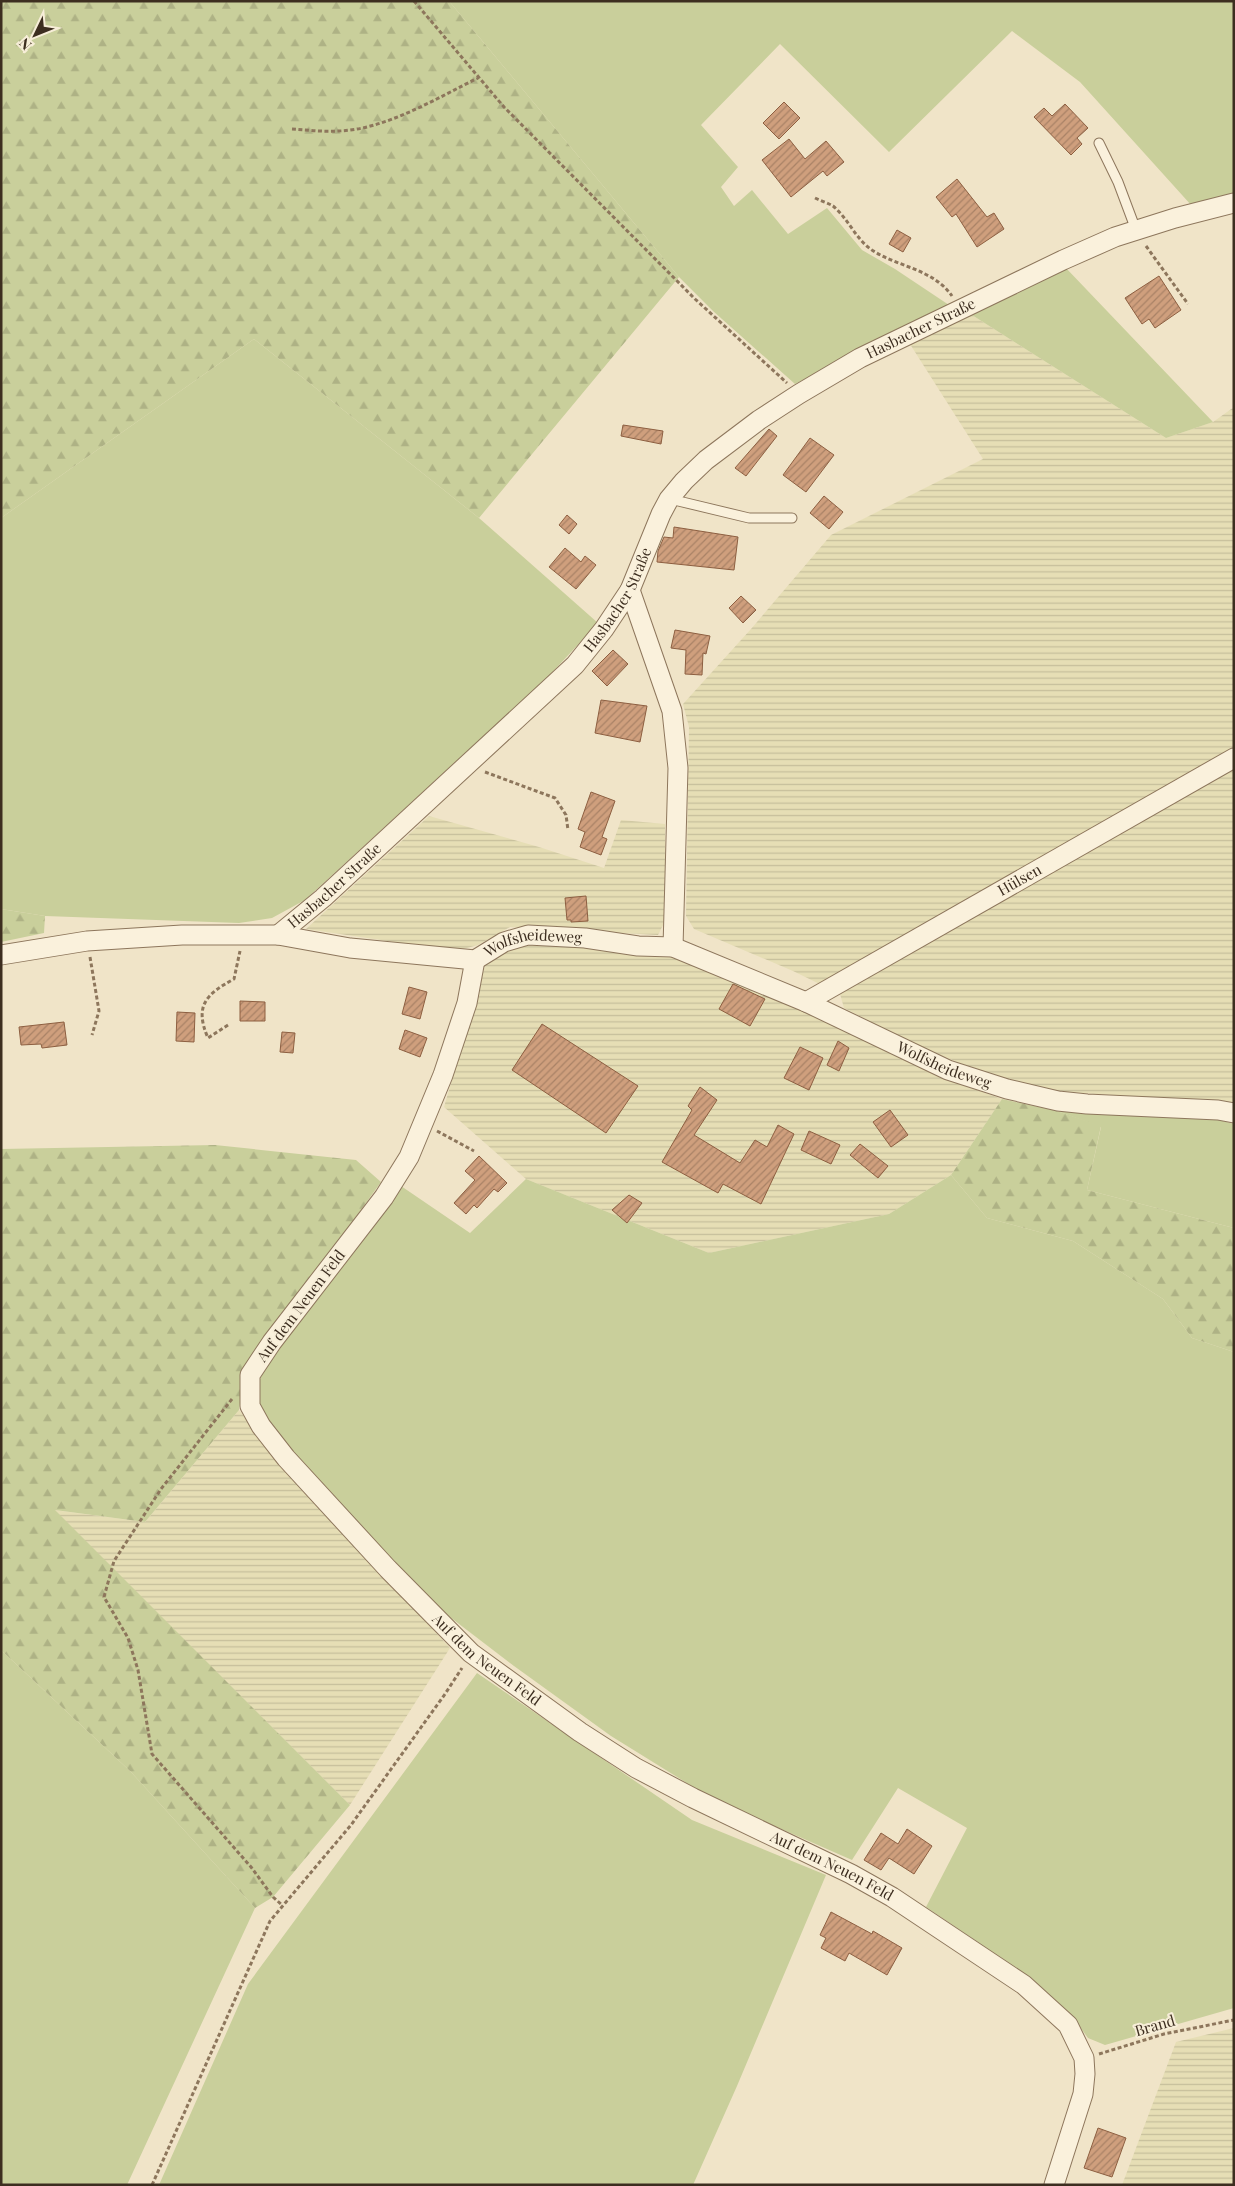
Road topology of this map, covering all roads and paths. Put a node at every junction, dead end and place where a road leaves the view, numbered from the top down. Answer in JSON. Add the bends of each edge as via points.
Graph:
{"nodes":[{"id":1,"x":414,"y":1,"type":"edge"},
{"id":2,"x":478,"y":78,"type":"junction"},
{"id":3,"x":292,"y":129,"type":"dead end"},
{"id":4,"x":1099,"y":143,"type":"dead end"},
{"id":5,"x":815,"y":198,"type":"dead end"},
{"id":6,"x":1234,"y":202,"type":"edge"},
{"id":7,"x":1136,"y":230,"type":"junction"},
{"id":8,"x":1188,"y":304,"type":"dead end"},
{"id":9,"x":961,"y":309,"type":"junction"},
{"id":10,"x":799,"y":394,"type":"junction"},
{"id":11,"x":669,"y":499,"type":"junction"},
{"id":12,"x":792,"y":518,"type":"dead end"},
{"id":13,"x":630,"y":590,"type":"junction"},
{"id":14,"x":1234,"y":758,"type":"edge"},
{"id":15,"x":466,"y":765,"type":"junction"},
{"id":16,"x":568,"y":830,"type":"dead end"},
{"id":17,"x":278,"y":935,"type":"junction"},
{"id":18,"x":242,"y":936,"type":"junction"},
{"id":19,"x":87,"y":941,"type":"junction"},
{"id":20,"x":673,"y":946,"type":"junction"},
{"id":21,"x":1,"y":954,"type":"edge"},
{"id":22,"x":475,"y":960,"type":"junction"},
{"id":23,"x":806,"y":1002,"type":"junction"},
{"id":24,"x":228,"y":1024,"type":"dead end"},
{"id":25,"x":92,"y":1035,"type":"dead end"},
{"id":26,"x":1234,"y":1113,"type":"edge"},
{"id":27,"x":424,"y":1123,"type":"junction"},
{"id":28,"x":474,"y":1151,"type":"dead end"},
{"id":29,"x":250,"y":1375,"type":"junction"},
{"id":30,"x":471,"y":1653,"type":"junction"},
{"id":31,"x":282,"y":1905,"type":"junction"},
{"id":32,"x":1234,"y":2020,"type":"edge"},
{"id":33,"x":1084,"y":2058,"type":"junction"},
{"id":34,"x":152,"y":2185,"type":"edge"},
{"id":35,"x":1054,"y":2185,"type":"edge"}],
"edges":[{"from":1,"to":2,"type":"path"},
{"from":2,"to":3,"type":"path","via":[[409,111],[362,128],[339,132]]},
{"from":2,"to":10,"type":"path","via":[[696,299]]},
{"from":4,"to":7,"type":"lane"},
{"from":5,"to":9,"type":"path","via":[[832,206],[875,252],[930,276],[946,287]]},
{"from":6,"to":7,"type":"street","name":"Hasbacher Straße"},
{"from":7,"to":8,"type":"path"},
{"from":7,"to":9,"type":"street","name":"Hasbacher Straße"},
{"from":9,"to":10,"type":"street","name":"Hasbacher Straße","via":[[860,358]]},
{"from":10,"to":11,"type":"street","name":"Hasbacher Straße","via":[[706,460]]},
{"from":11,"to":12,"type":"lane","via":[[749,518]]},
{"from":11,"to":13,"type":"street","name":"Hasbacher Straße"},
{"from":13,"to":15,"type":"street","name":"Hasbacher Straße","via":[[575,665]]},
{"from":13,"to":20,"type":"street","via":[[672,711],[678,768]]},
{"from":14,"to":23,"type":"street","name":"Hülsen"},
{"from":15,"to":16,"type":"path","via":[[554,798],[566,815]]},
{"from":15,"to":17,"type":"street","name":"Hasbacher Straße","via":[[323,898]]},
{"from":17,"to":18,"type":"street","name":"Hasbacher Straße"},
{"from":17,"to":22,"type":"street","name":"Wolfsheideweg","via":[[350,948]]},
{"from":18,"to":19,"type":"street","name":"Hasbacher Straße","via":[[182,935]]},
{"from":18,"to":24,"type":"path","via":[[234,979],[207,998],[201,1022],[208,1038]]},
{"from":19,"to":21,"type":"street","name":"Hasbacher Straße"},
{"from":19,"to":25,"type":"path","via":[[99,1011]]},
{"from":20,"to":22,"type":"street","name":"Wolfsheideweg","via":[[638,946],[585,938],[528,935],[504,942]]},
{"from":20,"to":23,"type":"street","name":"Wolfsheideweg"},
{"from":22,"to":27,"type":"street","name":"Auf dem Neuen Feld","via":[[467,1003]]},
{"from":23,"to":26,"type":"street","name":"Wolfsheideweg","via":[[948,1070],[1024,1094],[1087,1104]]},
{"from":27,"to":28,"type":"path"},
{"from":27,"to":29,"type":"street","name":"Auf dem Neuen Feld","via":[[384,1197]]},
{"from":29,"to":30,"type":"street","name":"Auf dem Neuen Feld","via":[[250,1406],[286,1458],[388,1570]]},
{"from":29,"to":31,"type":"path","via":[[161,1489],[114,1561],[104,1596],[118,1618],[138,1670],[152,1754]]},
{"from":30,"to":31,"type":"path","via":[[351,1825]]},
{"from":30,"to":33,"type":"street","name":"Auf dem Neuen Feld","via":[[636,1768],[892,1897],[1024,1985],[1068,2025]]},
{"from":31,"to":34,"type":"path","via":[[270,1921]]},
{"from":32,"to":33,"type":"path","name":"Brand","via":[[1164,2034]]},
{"from":33,"to":35,"type":"street","name":"Auf dem Neuen Feld","via":[[1083,2094]]}]}
